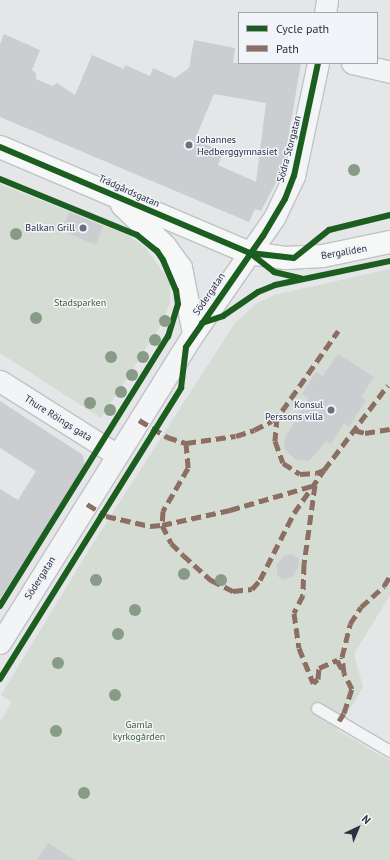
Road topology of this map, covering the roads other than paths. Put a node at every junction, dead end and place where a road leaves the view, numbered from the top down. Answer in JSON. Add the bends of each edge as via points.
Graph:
{"nodes":[{"id":1,"x":327,"y":0,"type":"edge"},
{"id":2,"x":325,"y":12,"type":"edge"},
{"id":3,"x":318,"y":64,"type":"edge"},
{"id":4,"x":356,"y":64,"type":"edge"},
{"id":5,"x":390,"y":72,"type":"edge"},
{"id":6,"x":0,"y":147,"type":"edge"},
{"id":7,"x":111,"y":194,"type":"junction"},
{"id":8,"x":390,"y":242,"type":"edge"},
{"id":9,"x":250,"y":253,"type":"junction"},
{"id":10,"x":194,"y":333,"type":"junction"},
{"id":11,"x":0,"y":381,"type":"edge"},
{"id":12,"x":117,"y":455,"type":"junction"},
{"id":13,"x":0,"y":642,"type":"edge"},
{"id":14,"x":317,"y":708,"type":"dead end"},
{"id":15,"x":390,"y":751,"type":"edge"}],
"edges":[{"from":1,"to":2,"type":"street"},
{"from":3,"to":9,"type":"street","name":"Södra Storgatan","via":[[294,176],[274,218]]},
{"from":4,"to":5,"type":"street"},
{"from":6,"to":7,"type":"street","name":"Trädgårdsgatan"},
{"from":7,"to":9,"type":"street","name":"Trädgårdsgatan"},
{"from":7,"to":10,"type":"street","via":[[174,256],[182,268]]},
{"from":8,"to":9,"type":"street","name":"Bergaliden","via":[[323,256],[286,258]]},
{"from":9,"to":10,"type":"street","name":"Södergatan"},
{"from":10,"to":12,"type":"street","name":"Södergatan"},
{"from":11,"to":12,"type":"street","name":"Thure Röings gata"},
{"from":12,"to":13,"type":"street","name":"Södergatan"},
{"from":14,"to":15,"type":"lane"}]}
